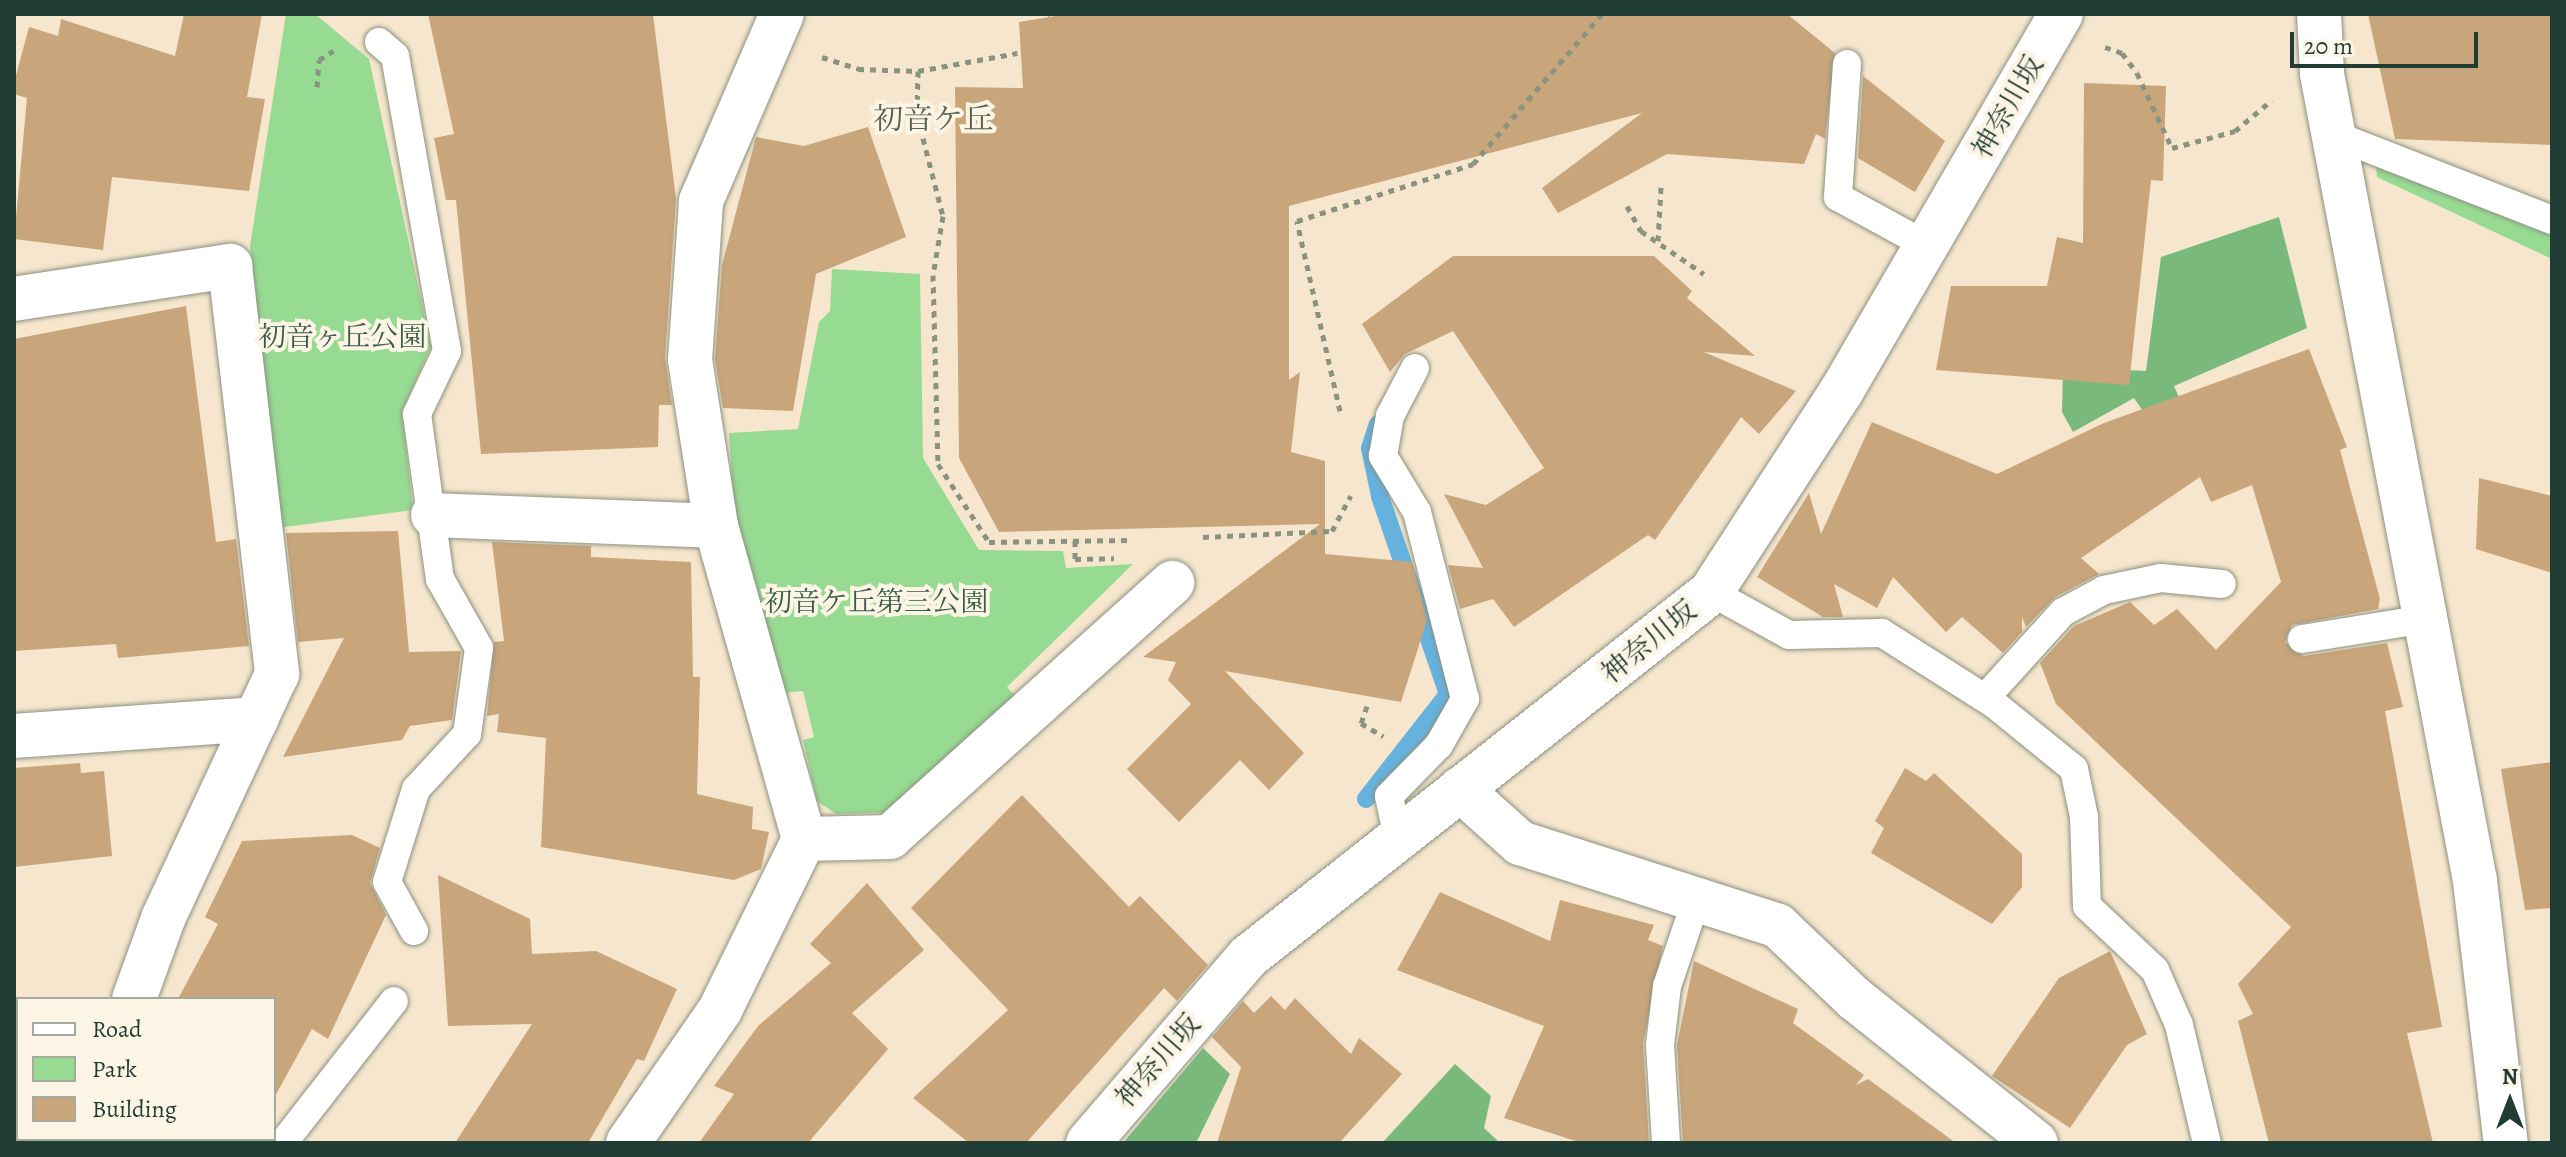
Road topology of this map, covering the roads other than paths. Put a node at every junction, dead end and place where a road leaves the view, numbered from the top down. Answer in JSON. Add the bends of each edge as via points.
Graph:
{"nodes":[{"id":1,"x":2319,"y":14,"type":"edge"},
{"id":2,"x":2078,"y":24,"type":"edge"},
{"id":3,"x":777,"y":26,"type":"edge"},
{"id":4,"x":379,"y":42,"type":"dead end"},
{"id":5,"x":1847,"y":64,"type":"dead end"},
{"id":6,"x":2334,"y":135,"type":"junction"},
{"id":7,"x":2552,"y":220,"type":"edge"},
{"id":8,"x":1928,"y":246,"type":"junction"},
{"id":9,"x":14,"y":299,"type":"edge"},
{"id":10,"x":1415,"y":368,"type":"dead end"},
{"id":11,"x":433,"y":515,"type":"junction"},
{"id":12,"x":716,"y":526,"type":"junction"},
{"id":13,"x":1172,"y":583,"type":"dead end"},
{"id":14,"x":2222,"y":584,"type":"dead end"},
{"id":15,"x":1711,"y":592,"type":"junction"},
{"id":16,"x":2426,"y":619,"type":"junction"},
{"id":17,"x":2302,"y":639,"type":"dead end"},
{"id":18,"x":1985,"y":698,"type":"junction"},
{"id":19,"x":256,"y":719,"type":"junction"},
{"id":20,"x":14,"y":736,"type":"edge"},
{"id":21,"x":1460,"y":789,"type":"junction"},
{"id":22,"x":1398,"y":838,"type":"junction"},
{"id":23,"x":804,"y":839,"type":"junction"},
{"id":24,"x":1697,"y":898,"type":"junction"},
{"id":25,"x":414,"y":931,"type":"dead end"},
{"id":26,"x":135,"y":997,"type":"edge"},
{"id":27,"x":394,"y":1001,"type":"dead end"},
{"id":28,"x":283,"y":1143,"type":"edge"},
{"id":29,"x":628,"y":1143,"type":"edge"},
{"id":30,"x":1088,"y":1143,"type":"edge"},
{"id":31,"x":1666,"y":1143,"type":"edge"},
{"id":32,"x":2036,"y":1143,"type":"edge"},
{"id":33,"x":2207,"y":1143,"type":"edge"},
{"id":34,"x":2506,"y":1143,"type":"edge"}],
"edges":[{"from":1,"to":6,"type":"street","via":[[2322,74]]},
{"from":2,"to":8,"type":"street","name":"神奈川坂"},
{"from":3,"to":12,"type":"street","via":[[701,201],[690,360]]},
{"from":4,"to":11,"type":"lane","via":[[397,65],[447,351],[417,414]]},
{"from":5,"to":8,"type":"lane","via":[[1838,197]]},
{"from":6,"to":7,"type":"lane"},
{"from":6,"to":16,"type":"street"},
{"from":8,"to":15,"type":"street","name":"神奈川坂"},
{"from":9,"to":19,"type":"street","via":[[230,266],[277,674]]},
{"from":10,"to":22,"type":"lane","via":[[1390,416],[1383,456],[1417,512],[1465,699],[1439,745],[1389,796]]},
{"from":11,"to":12,"type":"street"},
{"from":11,"to":25,"type":"lane","via":[[440,579],[479,648],[467,734],[416,789],[387,882]]},
{"from":12,"to":23,"type":"street"},
{"from":13,"to":23,"type":"street","via":[[890,837]]},
{"from":14,"to":18,"type":"lane","via":[[2161,578],[2104,590],[2063,612]]},
{"from":15,"to":18,"type":"lane","via":[[1789,635],[1882,633]]},
{"from":15,"to":21,"type":"street","name":"神奈川坂"},
{"from":16,"to":17,"type":"lane"},
{"from":16,"to":34,"type":"street","via":[[2475,881]]},
{"from":18,"to":33,"type":"lane","via":[[2074,769],[2084,817],[2087,906],[2155,970],[2179,1025]]},
{"from":19,"to":20,"type":"street"},
{"from":19,"to":26,"type":"street"},
{"from":21,"to":22,"type":"street","name":"神奈川坂"},
{"from":21,"to":24,"type":"street","via":[[1520,843]]},
{"from":22,"to":30,"type":"street","name":"神奈川坂","via":[[1248,957]]},
{"from":23,"to":29,"type":"street","via":[[720,1010]]},
{"from":24,"to":31,"type":"lane","via":[[1667,986],[1660,1045]]},
{"from":24,"to":32,"type":"street","via":[[1778,926],[1855,999]]},
{"from":27,"to":28,"type":"lane"}]}
